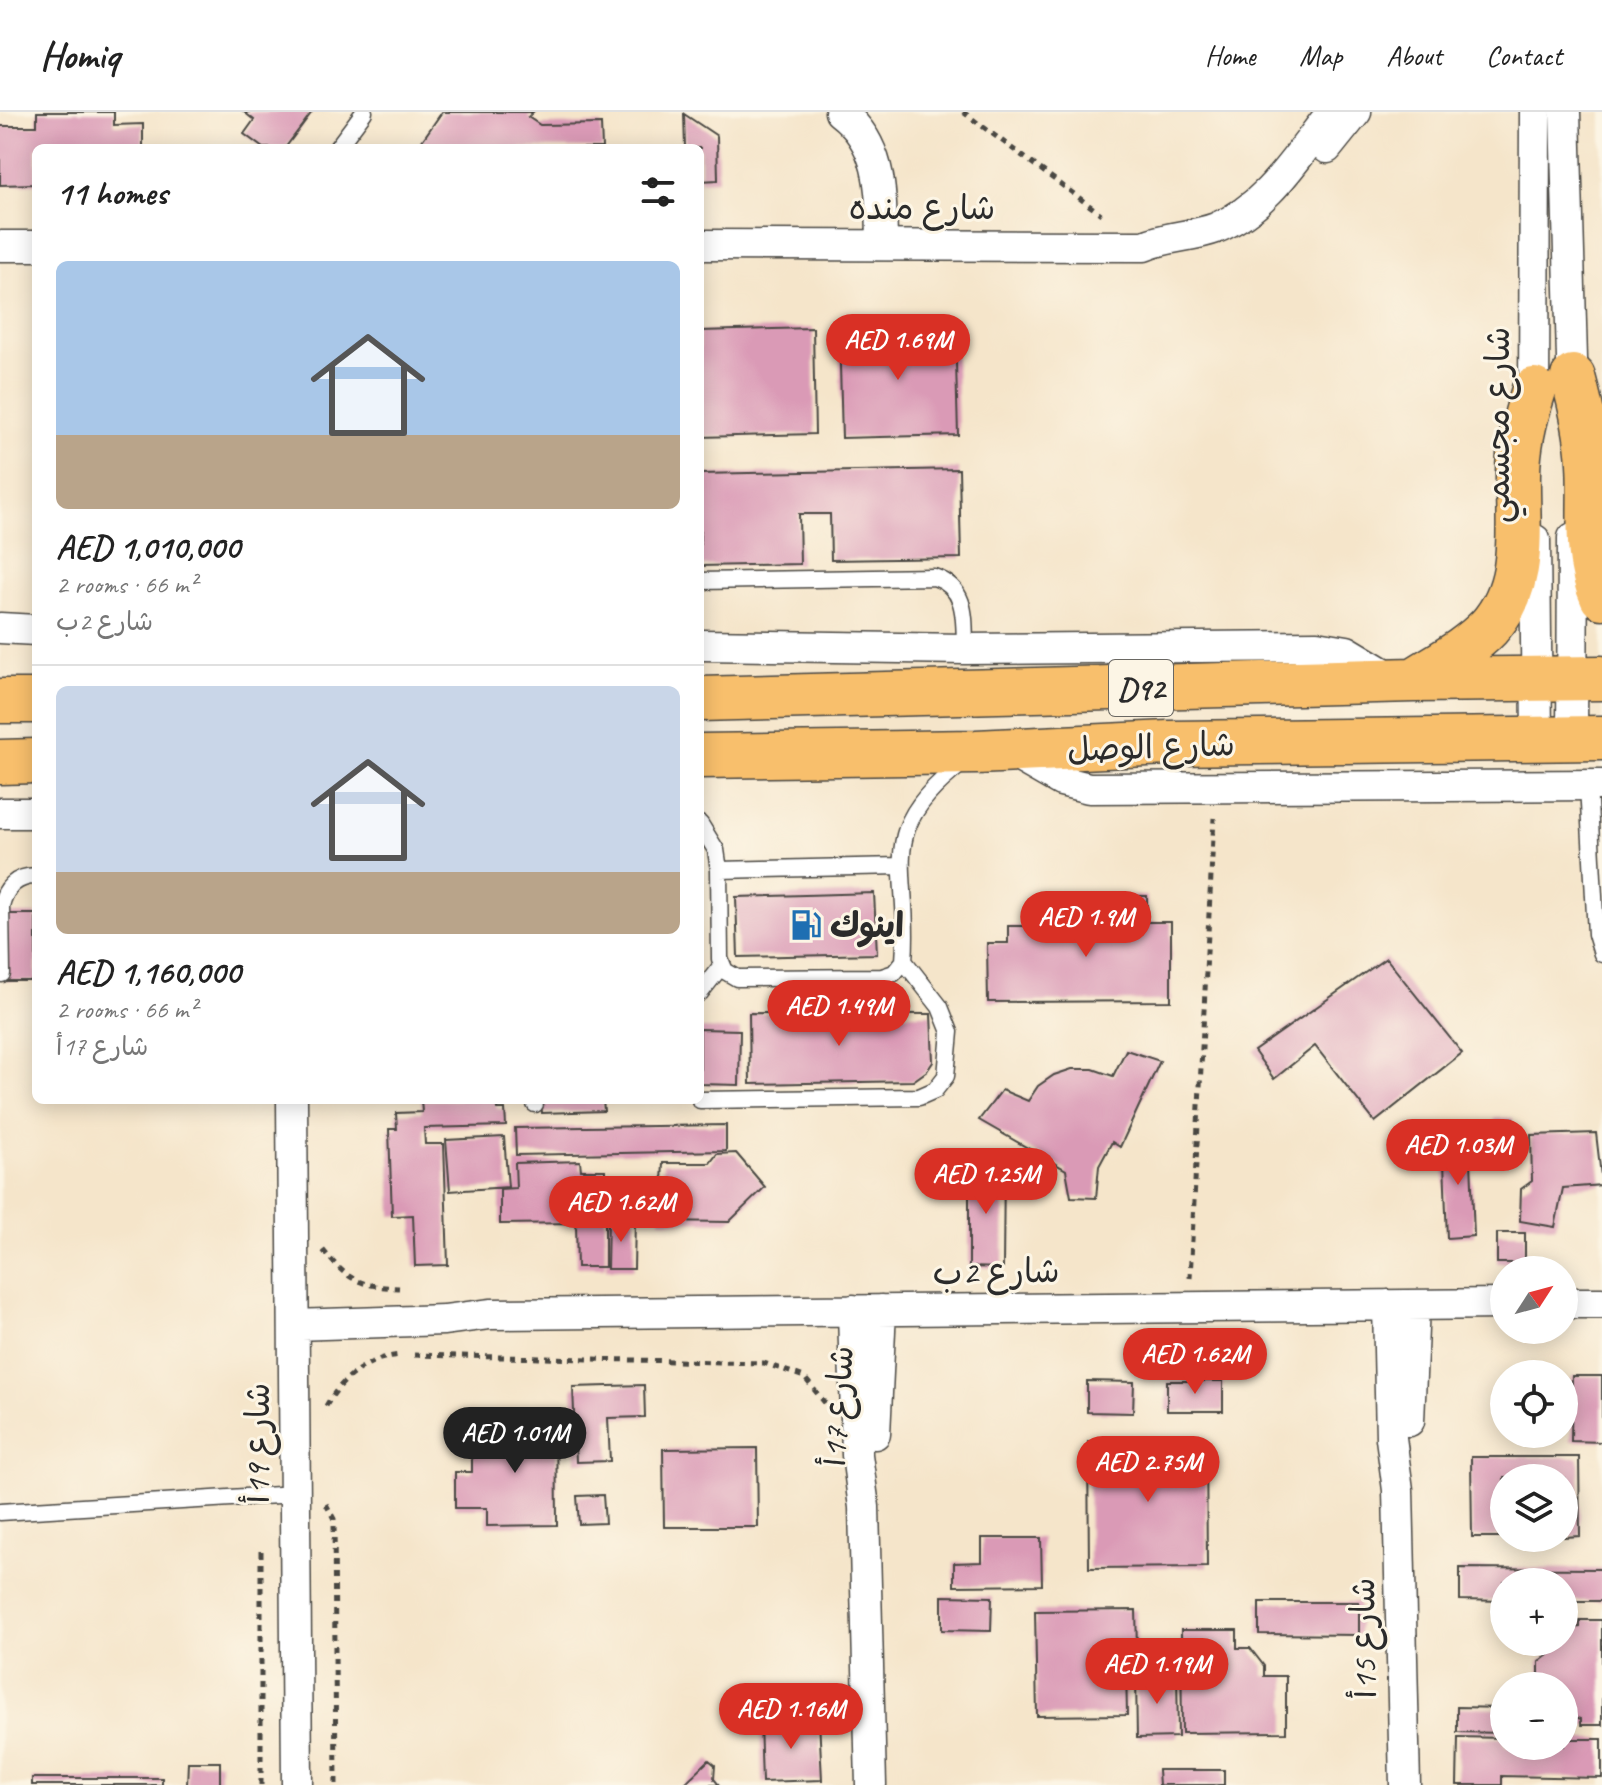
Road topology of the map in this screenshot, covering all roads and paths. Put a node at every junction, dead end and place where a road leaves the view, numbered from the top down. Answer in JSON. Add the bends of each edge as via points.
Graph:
{"nodes":[{"id":1,"x":364,"y":112,"type":"edge"},
{"id":2,"x":840,"y":112,"type":"edge"},
{"id":3,"x":963,"y":112,"type":"edge"},
{"id":4,"x":1332,"y":112,"type":"edge"},
{"id":5,"x":1356,"y":112,"type":"edge"},
{"id":6,"x":1535,"y":112,"type":"edge"},
{"id":7,"x":1565,"y":112,"type":"edge"},
{"id":8,"x":340,"y":144,"type":"edge"},
{"id":9,"x":704,"y":245,"type":"edge"},
{"id":10,"x":882,"y":245,"type":"junction"},
{"id":11,"x":0,"y":246,"type":"edge"},
{"id":12,"x":32,"y":246,"type":"edge"},
{"id":13,"x":1144,"y":246,"type":"junction"},
{"id":14,"x":1553,"y":384,"type":"junction"},
{"id":15,"x":704,"y":581,"type":"edge"},
{"id":16,"x":1602,"y":597,"type":"edge"},
{"id":17,"x":0,"y":628,"type":"edge"},
{"id":18,"x":32,"y":630,"type":"edge"},
{"id":19,"x":704,"y":645,"type":"edge"},
{"id":20,"x":965,"y":649,"type":"junction"},
{"id":21,"x":1405,"y":680,"type":"junction"},
{"id":22,"x":704,"y":699,"type":"edge"},
{"id":23,"x":0,"y":701,"type":"edge"},
{"id":24,"x":32,"y":701,"type":"edge"},
{"id":25,"x":1565,"y":708,"type":"edge"},
{"id":26,"x":992,"y":752,"type":"junction"},
{"id":27,"x":704,"y":756,"type":"edge"},
{"id":28,"x":32,"y":761,"type":"edge"},
{"id":29,"x":0,"y":762,"type":"edge"},
{"id":30,"x":1595,"y":785,"type":"edge"},
{"id":31,"x":0,"y":813,"type":"edge"},
{"id":32,"x":32,"y":813,"type":"edge"},
{"id":33,"x":1214,"y":818,"type":"dead end"},
{"id":34,"x":704,"y":831,"type":"edge"},
{"id":35,"x":901,"y":866,"type":"junction"},
{"id":36,"x":719,"y":870,"type":"junction"},
{"id":37,"x":32,"y":876,"type":"edge"},
{"id":38,"x":1602,"y":954,"type":"edge"},
{"id":39,"x":904,"y":961,"type":"junction"},
{"id":40,"x":722,"y":965,"type":"junction"},
{"id":41,"x":2,"y":974,"type":"edge"},
{"id":42,"x":704,"y":988,"type":"edge"},
{"id":43,"x":704,"y":1100,"type":"edge"},
{"id":44,"x":292,"y":1104,"type":"edge"},
{"id":45,"x":318,"y":1240,"type":"dead end"},
{"id":46,"x":405,"y":1288,"type":"dead end"},
{"id":47,"x":1578,"y":1303,"type":"edge"},
{"id":48,"x":1602,"y":1303,"type":"edge"},
{"id":49,"x":1490,"y":1304,"type":"edge"},
{"id":50,"x":1401,"y":1305,"type":"junction"},
{"id":51,"x":1188,"y":1307,"type":"junction"},
{"id":52,"x":867,"y":1310,"type":"junction"},
{"id":53,"x":294,"y":1314,"type":"junction"},
{"id":54,"x":831,"y":1411,"type":"dead end"},
{"id":55,"x":323,"y":1414,"type":"dead end"},
{"id":56,"x":309,"y":1497,"type":"junction"},
{"id":57,"x":0,"y":1512,"type":"edge"},
{"id":58,"x":297,"y":1785,"type":"edge"},
{"id":59,"x":336,"y":1785,"type":"edge"},
{"id":60,"x":871,"y":1785,"type":"edge"},
{"id":61,"x":1405,"y":1785,"type":"edge"}],
"edges":[{"from":1,"to":8,"type":"lane"},
{"from":2,"to":10,"type":"street","via":[[859,130],[878,167]]},
{"from":3,"to":13,"type":"path"},
{"from":4,"to":13,"type":"street","name":"شارع منده","via":[[1270,190],[1244,213],[1213,229]]},
{"from":5,"to":13,"type":"street","name":"شارع منده","via":[[1281,204],[1252,231],[1197,252],[1168,253]]},
{"from":6,"to":14,"type":"street","name":"شارع مجسمي"},
{"from":7,"to":14,"type":"street","name":"شارع مجسمي"},
{"from":9,"to":10,"type":"street","name":"شارع منده"},
{"from":10,"to":13,"type":"street","name":"شارع منده"},
{"from":11,"to":12,"type":"street"},
{"from":14,"to":16,"type":"main road","via":[[1584,420],[1592,564]]},
{"from":14,"to":21,"type":"main road","via":[[1520,444],[1519,553],[1512,586],[1491,625],[1475,640]]},
{"from":14,"to":25,"type":"street","name":"شارع مجسمي"},
{"from":14,"to":25,"type":"street","name":"شارع مجسمي"},
{"from":15,"to":20,"type":"lane","via":[[934,577],[951,585],[962,601]]},
{"from":17,"to":18,"type":"street"},
{"from":19,"to":20,"type":"street"},
{"from":20,"to":21,"type":"street","via":[[1317,646],[1347,651]]},
{"from":21,"to":22,"type":"main road","name":"شارع الوصل","number":"D92"},
{"from":21,"to":25,"type":"main road","name":"شارع الوصل","number":"D92"},
{"from":23,"to":24,"type":"main road"},
{"from":25,"to":26,"type":"main road","name":"شارع الوصل","number":"D92","via":[[1251,715],[1208,723],[1169,743]]},
{"from":26,"to":27,"type":"main road","name":"شارع الوصل","number":"D92"},
{"from":26,"to":30,"type":"street","via":[[1089,788]]},
{"from":26,"to":35,"type":"lane","via":[[929,791],[904,836]]},
{"from":28,"to":29,"type":"main road"},
{"from":30,"to":38,"type":"lane","via":[[1596,934]]},
{"from":31,"to":32,"type":"street"},
{"from":33,"to":51,"type":"path"},
{"from":34,"to":36,"type":"lane","via":[[716,850]]},
{"from":35,"to":36,"type":"lane"},
{"from":35,"to":39,"type":"lane"},
{"from":36,"to":40,"type":"lane"},
{"from":37,"to":41,"type":"lane","via":[[17,880],[3,896]]},
{"from":39,"to":40,"type":"lane","via":[[882,977],[737,978]]},
{"from":39,"to":43,"type":"lane","via":[[940,1007],[950,1032],[946,1076],[935,1090],[919,1097]]},
{"from":40,"to":42,"type":"lane"},
{"from":44,"to":53,"type":"street","name":"شارع 19أ"},
{"from":45,"to":46,"type":"path","via":[[340,1269],[362,1285]]},
{"from":47,"to":48,"type":"street"},
{"from":49,"to":50,"type":"street","name":"شارع 2ب"},
{"from":50,"to":51,"type":"street","name":"شارع 2ب"},
{"from":50,"to":61,"type":"street","name":"شارع 15أ","via":[[1408,1430],[1398,1490]]},
{"from":51,"to":52,"type":"street","name":"شارع 2ب"},
{"from":52,"to":53,"type":"street","name":"شارع 2ب","via":[[490,1314],[444,1320]]},
{"from":52,"to":60,"type":"street","name":"شارع 17أ","via":[[857,1455],[864,1507]]},
{"from":53,"to":56,"type":"street","name":"شارع 19أ"},
{"from":54,"to":55,"type":"path","via":[[804,1377],[764,1363],[407,1355],[364,1366],[337,1389]]},
{"from":56,"to":57,"type":"lane"},
{"from":56,"to":58,"type":"street","name":"شارع 19أ"},
{"from":56,"to":59,"type":"path","via":[[334,1519]]}]}
